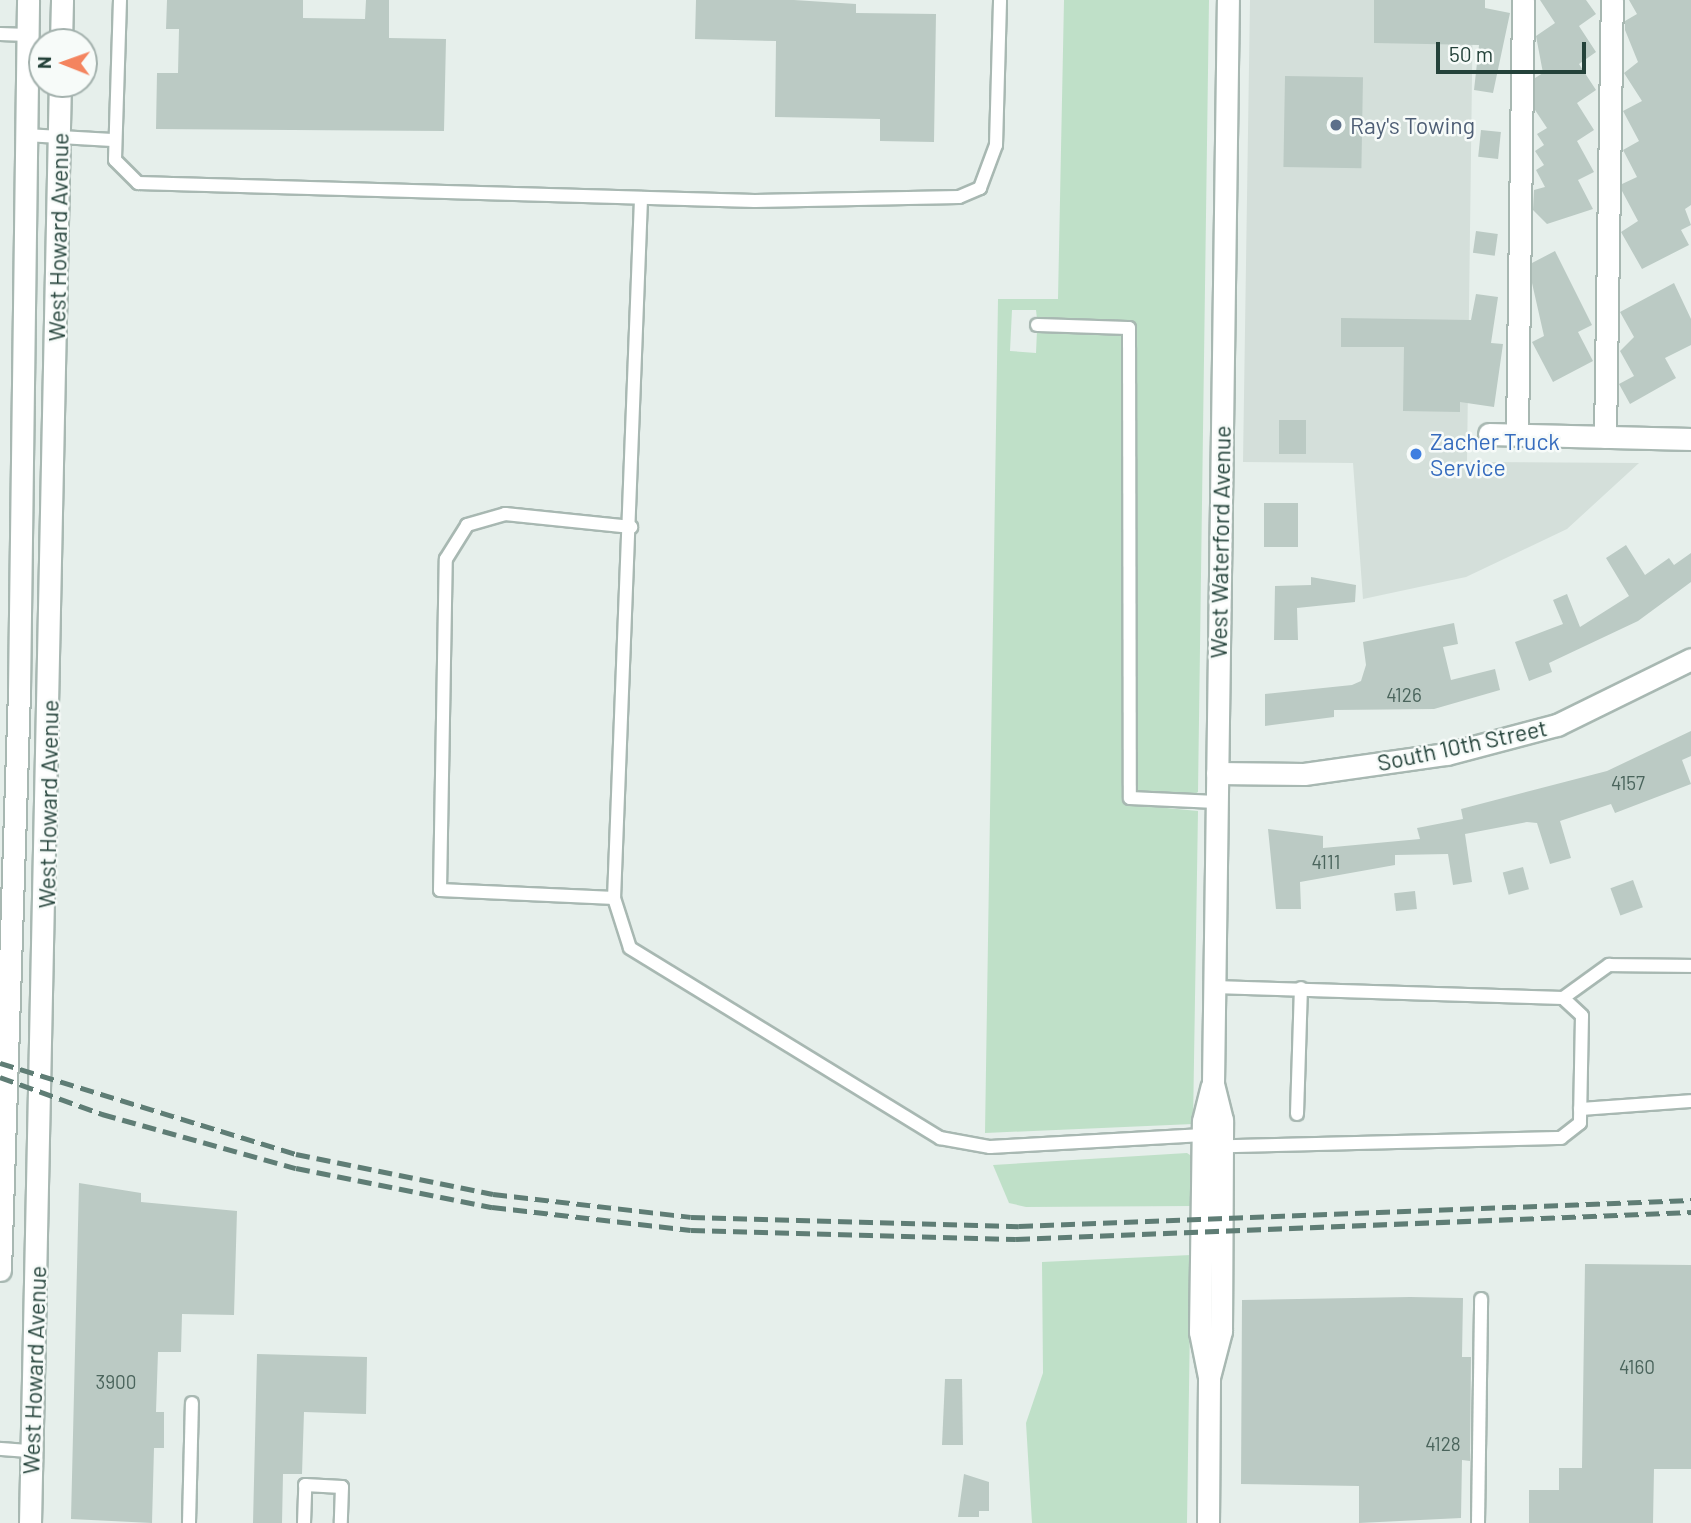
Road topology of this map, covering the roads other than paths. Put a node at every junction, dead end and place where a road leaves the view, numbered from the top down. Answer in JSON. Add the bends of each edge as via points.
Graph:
{"nodes":[{"id":1,"x":28,"y":0,"type":"edge"},
{"id":2,"x":62,"y":0,"type":"edge"},
{"id":3,"x":120,"y":0,"type":"edge"},
{"id":4,"x":1000,"y":0,"type":"edge"},
{"id":5,"x":1228,"y":0,"type":"edge"},
{"id":6,"x":1523,"y":0,"type":"edge"},
{"id":7,"x":1612,"y":0,"type":"edge"},
{"id":8,"x":28,"y":28,"type":"edge"},
{"id":9,"x":61,"y":28,"type":"edge"},
{"id":10,"x":0,"y":34,"type":"edge"},
{"id":11,"x":28,"y":36,"type":"joint"},
{"id":12,"x":60,"y":98,"type":"edge"},
{"id":13,"x":27,"y":135,"type":"junction"},
{"id":14,"x":59,"y":137,"type":"junction"},
{"id":15,"x":115,"y":140,"type":"junction"},
{"id":16,"x":641,"y":199,"type":"junction"},
{"id":17,"x":1037,"y":325,"type":"dead end"},
{"id":18,"x":1489,"y":434,"type":"dead end"},
{"id":19,"x":1517,"y":434,"type":"junction"},
{"id":20,"x":1605,"y":437,"type":"junction"},
{"id":21,"x":1691,"y":439,"type":"edge"},
{"id":22,"x":631,"y":527,"type":"junction"},
{"id":23,"x":1691,"y":659,"type":"edge"},
{"id":24,"x":1217,"y":773,"type":"junction"},
{"id":25,"x":1216,"y":802,"type":"junction"},
{"id":26,"x":614,"y":898,"type":"junction"},
{"id":27,"x":1691,"y":966,"type":"edge"},
{"id":28,"x":1214,"y":987,"type":"junction"},
{"id":29,"x":1301,"y":988,"type":"junction"},
{"id":30,"x":1563,"y":998,"type":"junction"},
{"id":31,"x":1691,"y":1101,"type":"edge"},
{"id":32,"x":1580,"y":1109,"type":"junction"},
{"id":33,"x":1297,"y":1114,"type":"dead end"},
{"id":34,"x":1216,"y":1139,"type":"junction"},
{"id":35,"x":0,"y":1270,"type":"edge"},
{"id":36,"x":1481,"y":1299,"type":"dead end"},
{"id":37,"x":192,"y":1403,"type":"dead end"},
{"id":38,"x":0,"y":1449,"type":"edge"},
{"id":39,"x":32,"y":1451,"type":"junction"},
{"id":40,"x":30,"y":1523,"type":"edge"},
{"id":41,"x":189,"y":1523,"type":"edge"},
{"id":42,"x":304,"y":1523,"type":"edge"},
{"id":43,"x":341,"y":1523,"type":"edge"},
{"id":44,"x":1208,"y":1523,"type":"edge"},
{"id":45,"x":1478,"y":1523,"type":"edge"}],
"edges":[{"from":1,"to":8,"type":"street","name":"West Howard Avenue"},
{"from":2,"to":9,"type":"street"},
{"from":3,"to":15,"type":"lane"},
{"from":4,"to":16,"type":"lane","via":[[996,145],[980,188],[958,197]]},
{"from":5,"to":24,"type":"street","name":"West Waterford Avenue"},
{"from":6,"to":19,"type":"street"},
{"from":7,"to":20,"type":"street"},
{"from":10,"to":11,"type":"lane"},
{"from":11,"to":13,"type":"street","name":"West Howard Avenue"},
{"from":12,"to":14,"type":"street","name":"West Howard Avenue"},
{"from":13,"to":14,"type":"lane"},
{"from":13,"to":35,"type":"street","name":"West Howard Avenue","via":[[19,691]]},
{"from":14,"to":15,"type":"lane"},
{"from":14,"to":39,"type":"street","name":"West Howard Avenue"},
{"from":15,"to":16,"type":"lane","via":[[115,160],[125,175],[158,187]]},
{"from":16,"to":22,"type":"lane"},
{"from":17,"to":25,"type":"lane","via":[[1129,328],[1130,798]]},
{"from":18,"to":19,"type":"street"},
{"from":19,"to":20,"type":"street"},
{"from":20,"to":21,"type":"street"},
{"from":22,"to":26,"type":"lane"},
{"from":22,"to":26,"type":"lane","via":[[505,514],[467,525],[446,559],[440,890]]},
{"from":23,"to":24,"type":"street","name":"South 10th Street","via":[[1557,725],[1447,754],[1304,774]]},
{"from":24,"to":25,"type":"street","name":"West Waterford Avenue"},
{"from":25,"to":28,"type":"street","name":"West Waterford Avenue"},
{"from":26,"to":34,"type":"lane","via":[[630,948],[940,1139],[989,1147]]},
{"from":27,"to":30,"type":"lane","via":[[1609,965]]},
{"from":28,"to":29,"type":"lane"},
{"from":28,"to":34,"type":"street","name":"West Waterford Avenue"},
{"from":29,"to":30,"type":"lane"},
{"from":29,"to":33,"type":"lane"},
{"from":30,"to":32,"type":"lane","via":[[1582,1016]]},
{"from":31,"to":32,"type":"lane"},
{"from":32,"to":34,"type":"lane","via":[[1580,1123],[1562,1138]]},
{"from":34,"to":44,"type":"street","name":"West Waterford Avenue","via":[[1200,1332],[1209,1377]]},
{"from":36,"to":45,"type":"lane"},
{"from":37,"to":41,"type":"lane"},
{"from":38,"to":39,"type":"lane"},
{"from":39,"to":40,"type":"street","name":"West Howard Avenue"},
{"from":42,"to":43,"type":"lane","via":[[305,1485],[342,1487]]}]}
